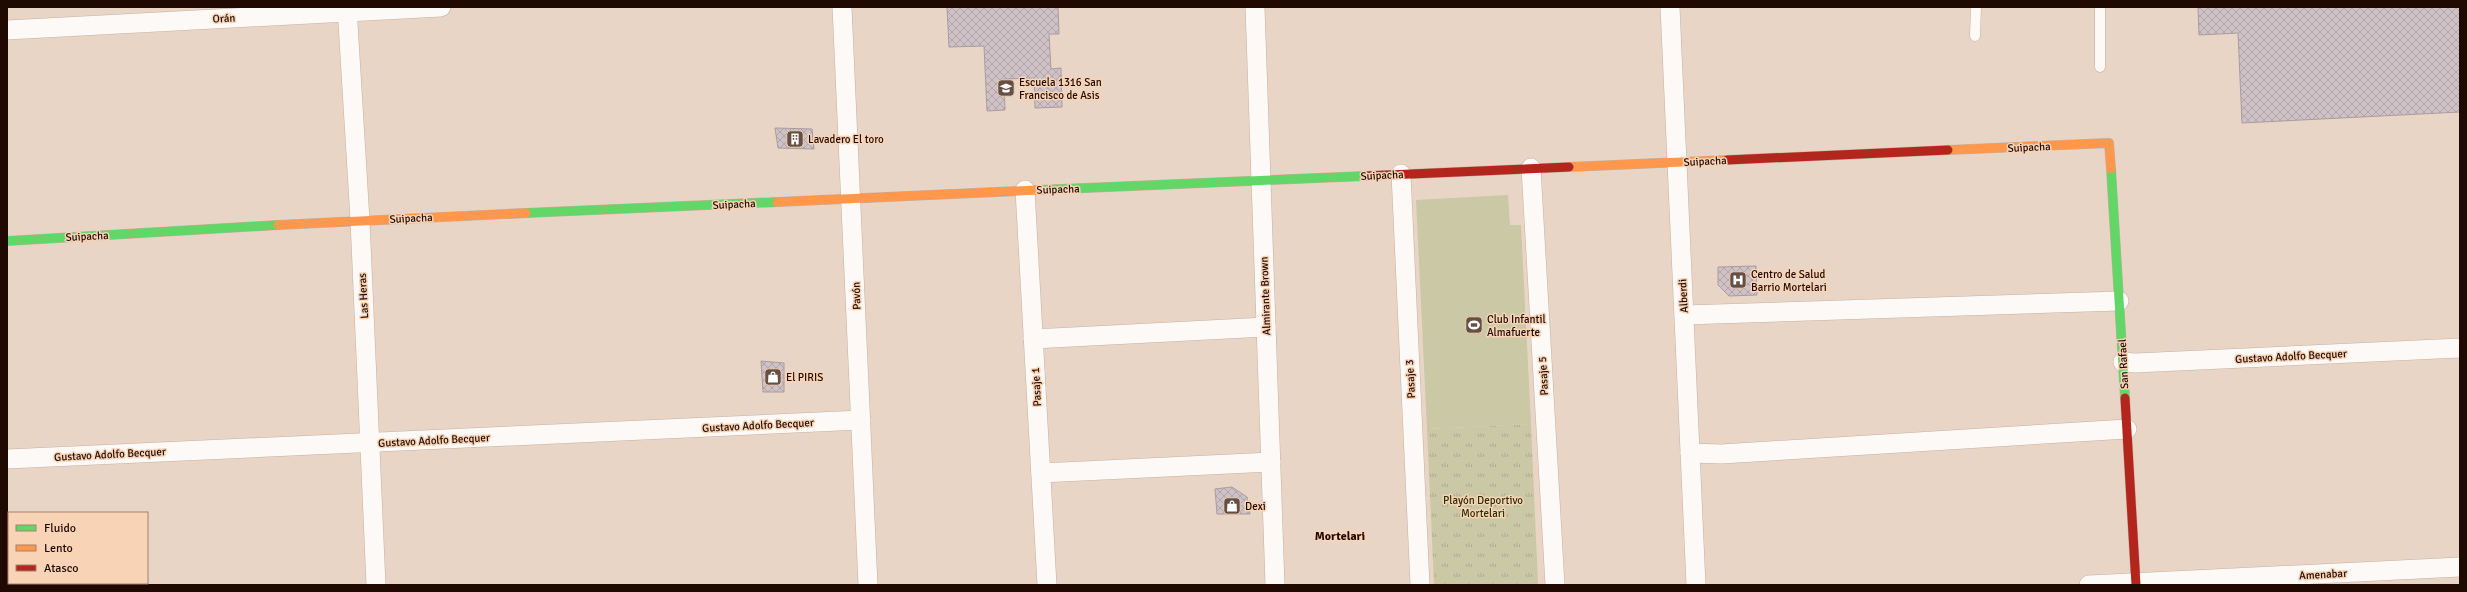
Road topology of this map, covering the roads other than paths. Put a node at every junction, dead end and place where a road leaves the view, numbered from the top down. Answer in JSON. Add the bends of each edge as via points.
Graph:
{"nodes":[{"id":1,"x":441,"y":7,"type":"edge"},
{"id":2,"x":842,"y":7,"type":"edge"},
{"id":3,"x":1255,"y":7,"type":"edge"},
{"id":4,"x":1670,"y":7,"type":"edge"},
{"id":5,"x":1976,"y":7,"type":"edge"},
{"id":6,"x":2100,"y":7,"type":"edge"},
{"id":7,"x":347,"y":9,"type":"edge"},
{"id":8,"x":7,"y":30,"type":"edge"},
{"id":9,"x":1975,"y":36,"type":"dead end"},
{"id":10,"x":2100,"y":67,"type":"dead end"},
{"id":11,"x":2109,"y":143,"type":"joint"},
{"id":12,"x":1677,"y":162,"type":"junction"},
{"id":13,"x":1531,"y":168,"type":"junction"},
{"id":14,"x":1401,"y":174,"type":"junction"},
{"id":15,"x":1261,"y":180,"type":"junction"},
{"id":16,"x":1024,"y":190,"type":"junction"},
{"id":17,"x":852,"y":198,"type":"junction"},
{"id":18,"x":360,"y":220,"type":"junction"},
{"id":19,"x":7,"y":241,"type":"edge"},
{"id":20,"x":2119,"y":301,"type":"junction"},
{"id":21,"x":1684,"y":315,"type":"junction"},
{"id":22,"x":1266,"y":327,"type":"junction"},
{"id":23,"x":1033,"y":339,"type":"junction"},
{"id":24,"x":2460,"y":348,"type":"edge"},
{"id":25,"x":2123,"y":362,"type":"junction"},
{"id":26,"x":861,"y":420,"type":"junction"},
{"id":27,"x":2127,"y":429,"type":"junction"},
{"id":28,"x":370,"y":443,"type":"junction"},
{"id":29,"x":1690,"y":453,"type":"junction"},
{"id":30,"x":7,"y":459,"type":"edge"},
{"id":31,"x":1271,"y":462,"type":"junction"},
{"id":32,"x":1041,"y":473,"type":"junction"},
{"id":33,"x":2460,"y":567,"type":"edge"},
{"id":34,"x":2136,"y":584,"type":"edge"},
{"id":35,"x":376,"y":585,"type":"edge"},
{"id":36,"x":868,"y":585,"type":"edge"},
{"id":37,"x":1047,"y":585,"type":"edge"},
{"id":38,"x":1275,"y":585,"type":"edge"},
{"id":39,"x":1420,"y":585,"type":"edge"},
{"id":40,"x":1555,"y":585,"type":"edge"},
{"id":41,"x":1696,"y":585,"type":"edge"},
{"id":42,"x":2089,"y":585,"type":"edge"}],
"edges":[{"from":1,"to":7,"type":"street","name":"Orán"},
{"from":2,"to":17,"type":"street","name":"Pavón"},
{"from":3,"to":15,"type":"street","name":"Almirante Brown"},
{"from":4,"to":12,"type":"street","name":"Alberdi"},
{"from":5,"to":9,"type":"lane"},
{"from":6,"to":10,"type":"lane"},
{"from":7,"to":8,"type":"street","name":"Orán"},
{"from":7,"to":18,"type":"street","name":"Las Heras"},
{"from":11,"to":12,"type":"street","name":"Suipacha"},
{"from":11,"to":20,"type":"street","name":"San Rafael"},
{"from":12,"to":13,"type":"street","name":"Suipacha"},
{"from":12,"to":21,"type":"street","name":"Alberdi"},
{"from":13,"to":14,"type":"street","name":"Suipacha"},
{"from":13,"to":40,"type":"street","name":"Pasaje 5"},
{"from":14,"to":15,"type":"street","name":"Suipacha"},
{"from":14,"to":39,"type":"street","name":"Pasaje 3"},
{"from":15,"to":16,"type":"street","name":"Suipacha"},
{"from":15,"to":22,"type":"street","name":"Almirante Brown"},
{"from":16,"to":17,"type":"street","name":"Suipacha"},
{"from":16,"to":23,"type":"street","name":"Pasaje 1"},
{"from":17,"to":18,"type":"street","name":"Suipacha"},
{"from":17,"to":26,"type":"street","name":"Pavón"},
{"from":18,"to":19,"type":"street","name":"Suipacha"},
{"from":18,"to":28,"type":"street","name":"Las Heras"},
{"from":20,"to":21,"type":"street"},
{"from":20,"to":25,"type":"street","name":"San Rafael"},
{"from":21,"to":29,"type":"street","name":"Alberdi"},
{"from":22,"to":23,"type":"street"},
{"from":22,"to":31,"type":"street","name":"Almirante Brown"},
{"from":23,"to":32,"type":"street","name":"Pasaje 1"},
{"from":24,"to":25,"type":"street","name":"Gustavo Adolfo Becquer"},
{"from":25,"to":27,"type":"street","name":"San Rafael"},
{"from":26,"to":28,"type":"street","name":"Gustavo Adolfo Becquer"},
{"from":26,"to":36,"type":"street","name":"Pavón"},
{"from":27,"to":29,"type":"street","via":[[1721,454]]},
{"from":27,"to":34,"type":"street","name":"San Rafael"},
{"from":28,"to":30,"type":"street","name":"Gustavo Adolfo Becquer"},
{"from":28,"to":35,"type":"street","name":"Las Heras"},
{"from":29,"to":41,"type":"street","name":"Alberdi"},
{"from":31,"to":32,"type":"street"},
{"from":31,"to":38,"type":"street","name":"Almirante Brown"},
{"from":32,"to":37,"type":"street","name":"Pasaje 1"},
{"from":33,"to":34,"type":"street","name":"Amenabar"},
{"from":34,"to":42,"type":"street","name":"Amenabar"}]}
